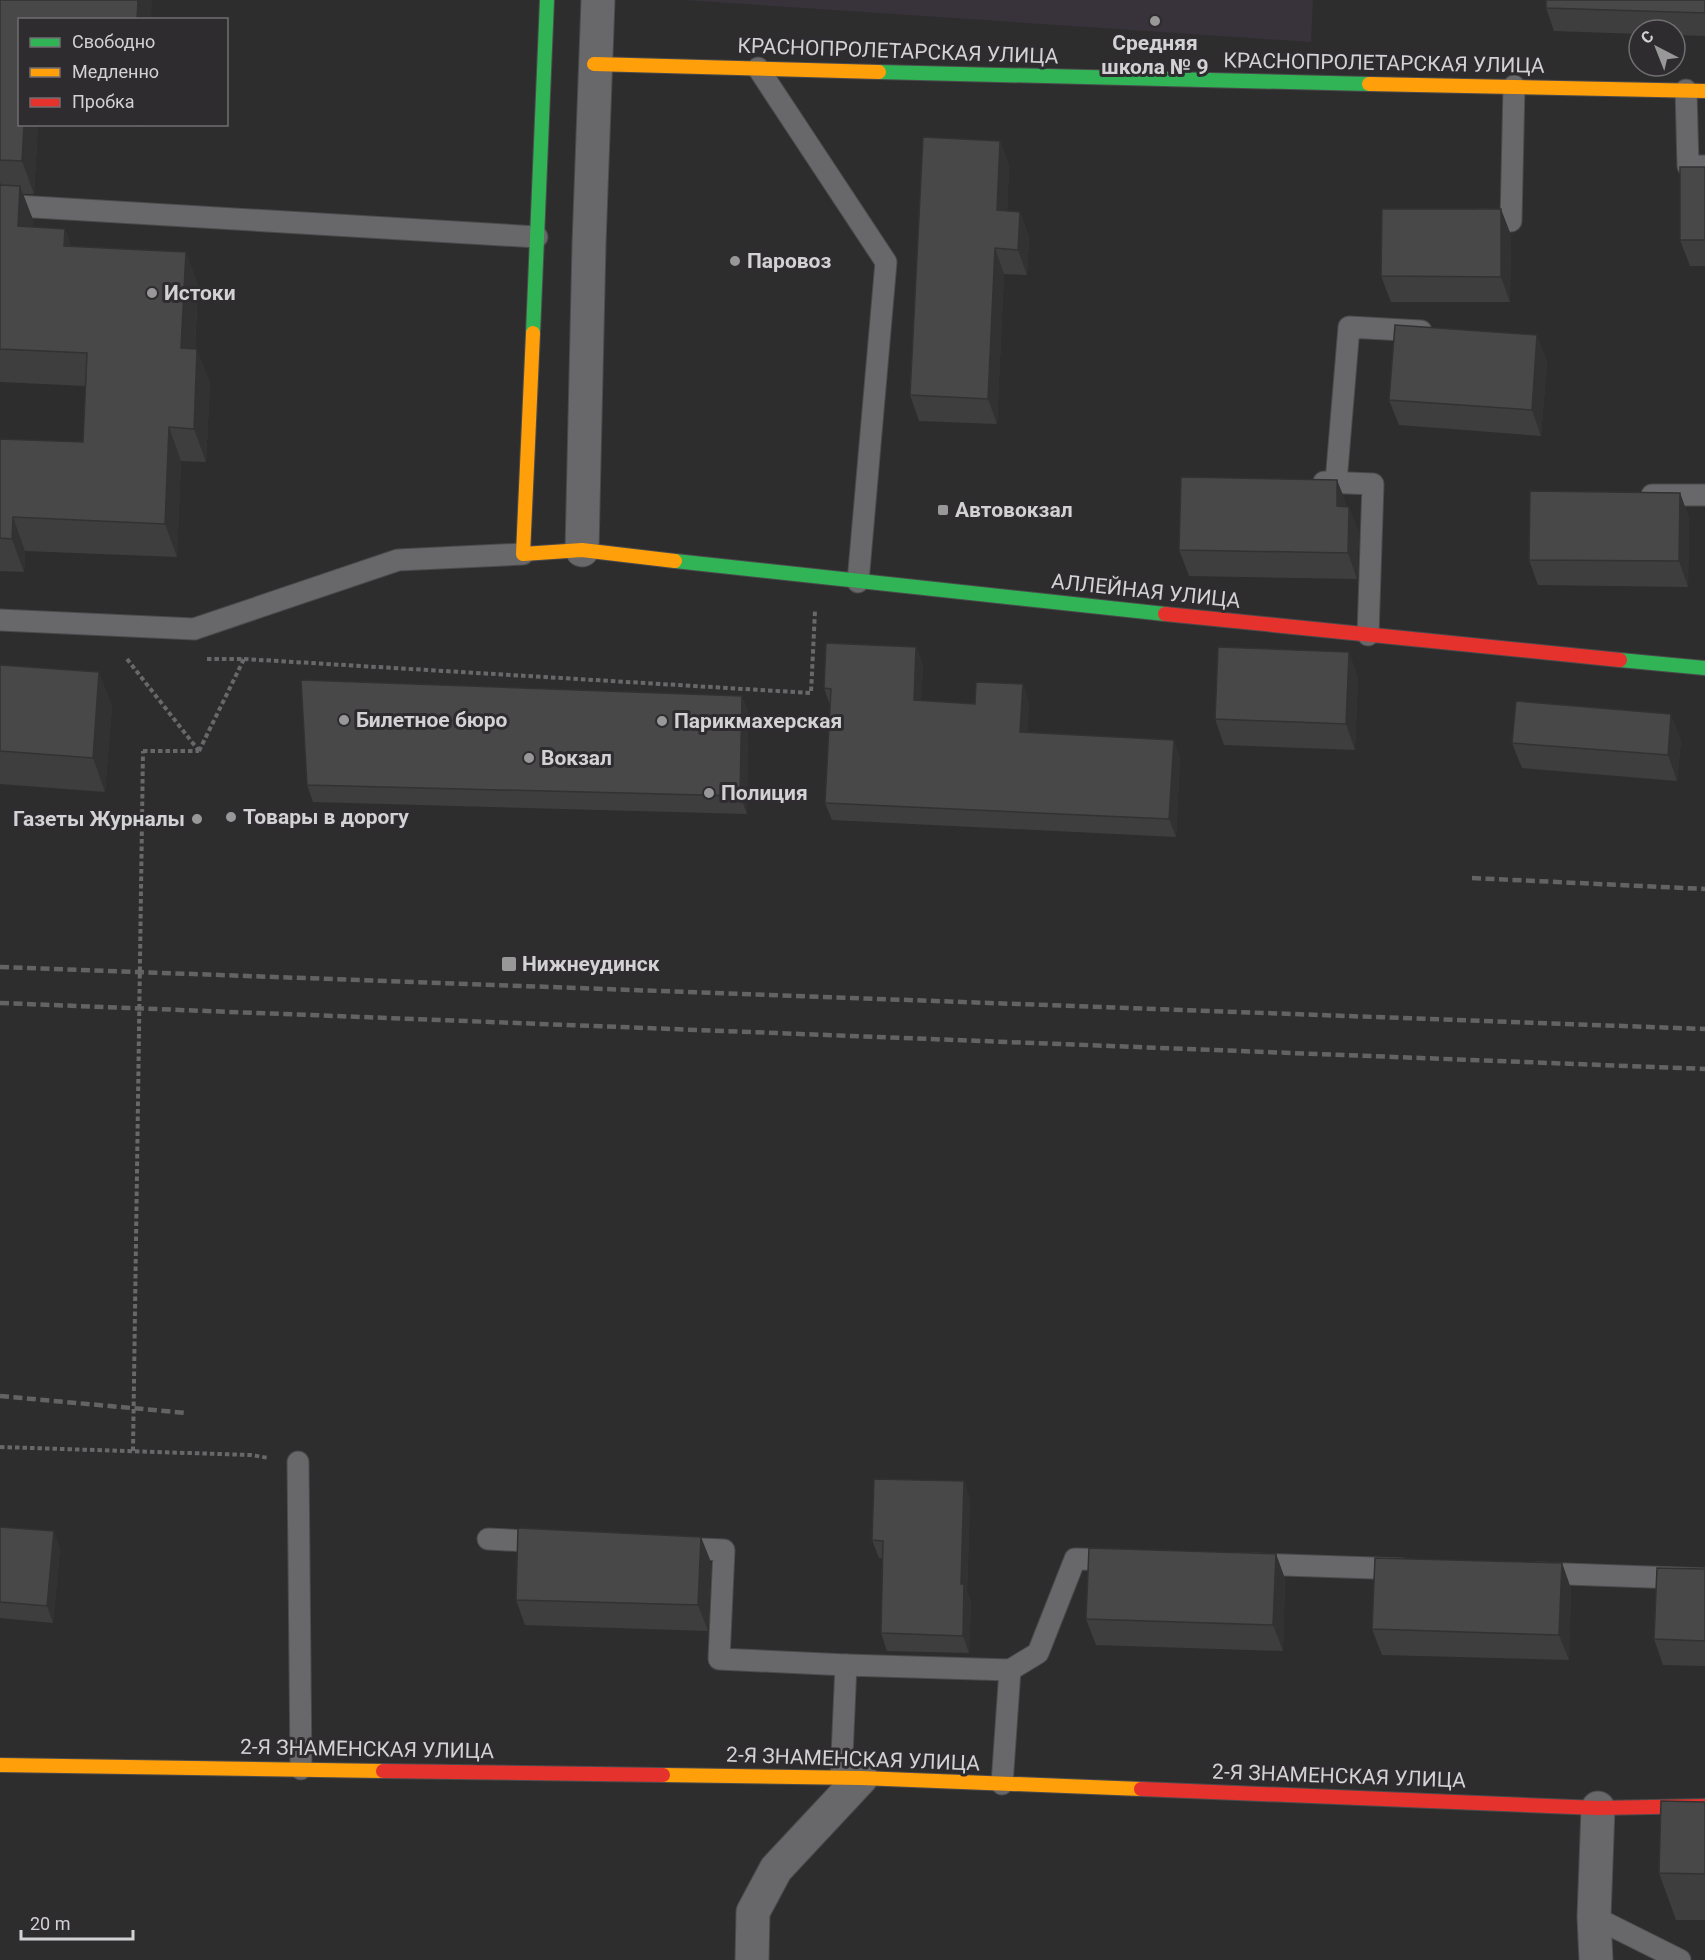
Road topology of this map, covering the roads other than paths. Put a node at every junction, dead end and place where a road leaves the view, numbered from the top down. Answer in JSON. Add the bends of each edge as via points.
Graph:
{"nodes":[{"id":1,"x":547,"y":0,"type":"edge"},
{"id":2,"x":598,"y":0,"type":"edge"},
{"id":3,"x":594,"y":64,"type":"junction"},
{"id":4,"x":758,"y":68,"type":"junction"},
{"id":5,"x":1514,"y":86,"type":"junction"},
{"id":6,"x":1695,"y":90,"type":"edge"},
{"id":7,"x":1705,"y":166,"type":"edge"},
{"id":8,"x":0,"y":205,"type":"edge"},
{"id":9,"x":1464,"y":220,"type":"edge"},
{"id":10,"x":537,"y":237,"type":"junction"},
{"id":11,"x":1442,"y":332,"type":"edge"},
{"id":12,"x":1301,"y":481,"type":"edge"},
{"id":13,"x":1336,"y":482,"type":"junction"},
{"id":14,"x":1634,"y":495,"type":"edge"},
{"id":15,"x":1705,"y":495,"type":"edge"},
{"id":16,"x":582,"y":550,"type":"junction"},
{"id":17,"x":522,"y":554,"type":"junction"},
{"id":18,"x":858,"y":582,"type":"junction"},
{"id":19,"x":0,"y":620,"type":"edge"},
{"id":20,"x":1368,"y":634,"type":"junction"},
{"id":21,"x":1705,"y":668,"type":"edge"},
{"id":22,"x":298,"y":1462,"type":"dead end"},
{"id":23,"x":488,"y":1539,"type":"dead end"},
{"id":24,"x":571,"y":1543,"type":"edge"},
{"id":25,"x":653,"y":1547,"type":"edge"},
{"id":26,"x":1134,"y":1561,"type":"edge"},
{"id":27,"x":1229,"y":1564,"type":"edge"},
{"id":28,"x":1420,"y":1570,"type":"edge"},
{"id":29,"x":1515,"y":1573,"type":"edge"},
{"id":30,"x":1705,"y":1579,"type":"edge"},
{"id":31,"x":846,"y":1665,"type":"junction"},
{"id":32,"x":1010,"y":1670,"type":"junction"},
{"id":33,"x":0,"y":1765,"type":"edge"},
{"id":34,"x":301,"y":1769,"type":"junction"},
{"id":35,"x":851,"y":1778,"type":"junction"},
{"id":36,"x":1002,"y":1784,"type":"junction"},
{"id":37,"x":1705,"y":1806,"type":"edge"},
{"id":38,"x":1598,"y":1808,"type":"junction"},
{"id":39,"x":1594,"y":1917,"type":"junction"},
{"id":40,"x":752,"y":1960,"type":"edge"},
{"id":41,"x":1596,"y":1960,"type":"edge"},
{"id":42,"x":1680,"y":1960,"type":"edge"}],
"edges":[{"from":1,"to":10,"type":"street"},
{"from":2,"to":3,"type":"street"},
{"from":3,"to":4,"type":"street","name":"КРАСНОПРОЛЕТАРСКАЯ УЛИЦА"},
{"from":3,"to":16,"type":"street"},
{"from":4,"to":5,"type":"street","name":"КРАСНОПРОЛЕТАРСКАЯ УЛИЦА"},
{"from":4,"to":18,"type":"lane","via":[[886,262]]},
{"from":5,"to":6,"type":"street","name":"КРАСНОПРОЛЕТАРСКАЯ УЛИЦА"},
{"from":5,"to":9,"type":"lane","via":[[1511,220]]},
{"from":6,"to":7,"type":"lane","via":[[1688,166]]},
{"from":8,"to":10,"type":"lane"},
{"from":10,"to":17,"type":"street"},
{"from":11,"to":13,"type":"lane","via":[[1349,327]]},
{"from":12,"to":13,"type":"lane"},
{"from":13,"to":20,"type":"lane","via":[[1373,484]]},
{"from":14,"to":15,"type":"lane"},
{"from":16,"to":17,"type":"street","name":"АЛЛЕЙНАЯ УЛИЦА"},
{"from":16,"to":18,"type":"street","name":"АЛЛЕЙНАЯ УЛИЦА"},
{"from":17,"to":19,"type":"lane","via":[[398,560],[194,629]]},
{"from":18,"to":20,"type":"street","name":"АЛЛЕЙНАЯ УЛИЦА"},
{"from":20,"to":21,"type":"street","name":"АЛЛЕЙНАЯ УЛИЦА"},
{"from":22,"to":34,"type":"lane"},
{"from":23,"to":24,"type":"lane"},
{"from":25,"to":31,"type":"lane","via":[[724,1550],[719,1659]]},
{"from":26,"to":32,"type":"lane","via":[[1075,1559],[1038,1653]]},
{"from":27,"to":28,"type":"lane"},
{"from":29,"to":30,"type":"lane"},
{"from":31,"to":32,"type":"lane"},
{"from":31,"to":35,"type":"lane"},
{"from":32,"to":36,"type":"lane"},
{"from":33,"to":34,"type":"street","name":"2-Я ЗНАМЕНСКАЯ УЛИЦА"},
{"from":34,"to":35,"type":"street","name":"2-Я ЗНАМЕНСКАЯ УЛИЦА"},
{"from":35,"to":36,"type":"street","name":"2-Я ЗНАМЕНСКАЯ УЛИЦА"},
{"from":35,"to":40,"type":"street","via":[[776,1869],[753,1912]]},
{"from":36,"to":38,"type":"street","name":"2-Я ЗНАМЕНСКАЯ УЛИЦА"},
{"from":37,"to":38,"type":"street","name":"2-Я ЗНАМЕНСКАЯ УЛИЦА"},
{"from":38,"to":39,"type":"street"},
{"from":39,"to":41,"type":"street"},
{"from":39,"to":42,"type":"lane"}]}
